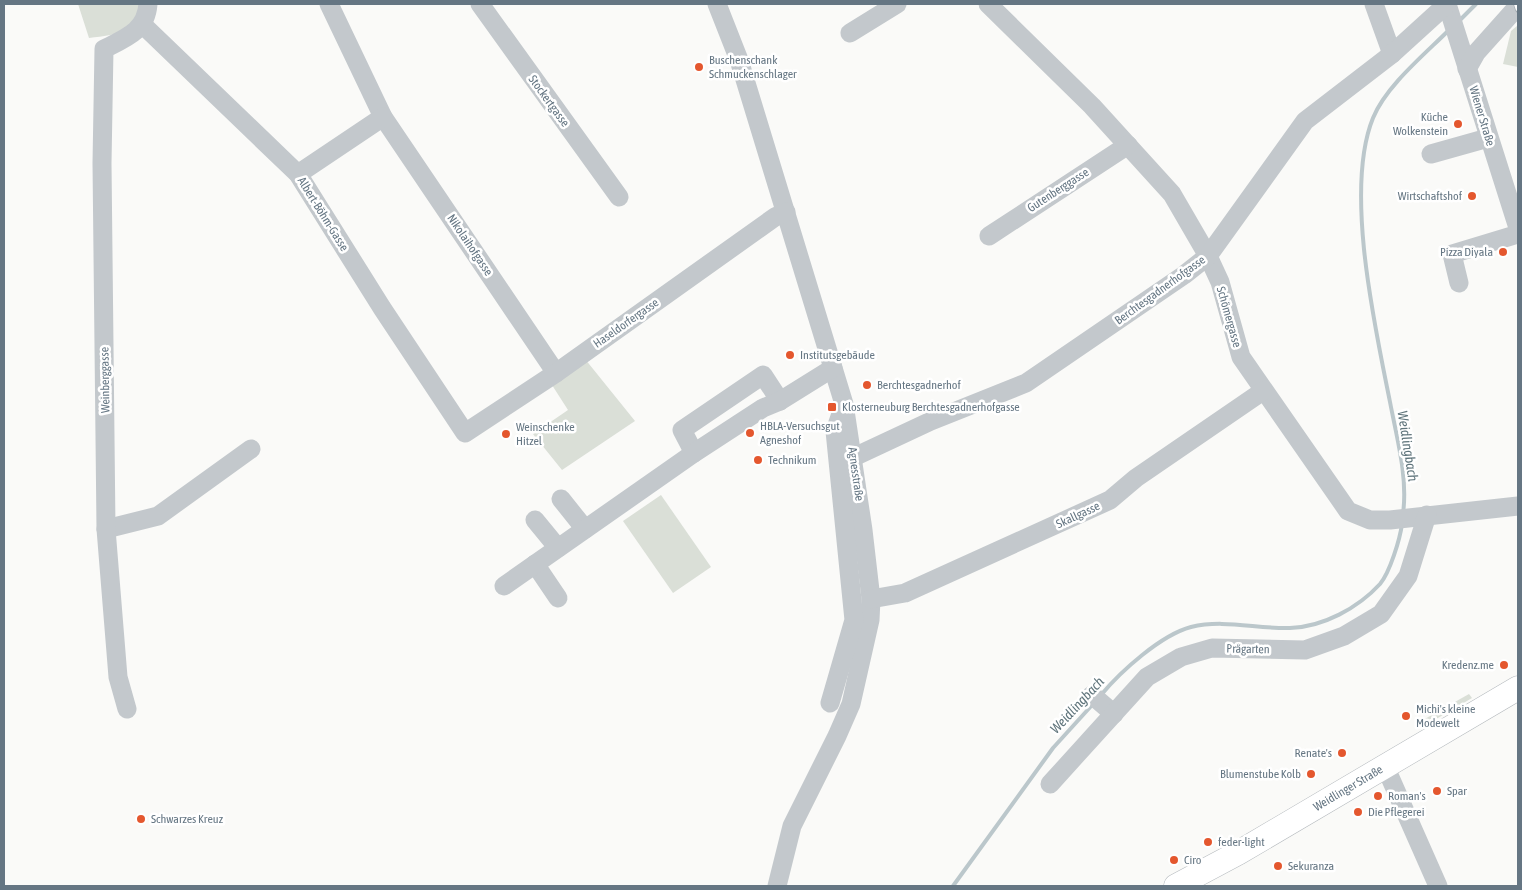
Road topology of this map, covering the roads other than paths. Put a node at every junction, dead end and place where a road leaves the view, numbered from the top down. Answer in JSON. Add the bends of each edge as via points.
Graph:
{"nodes":[{"id":1,"x":148,"y":4,"type":"edge"},
{"id":2,"x":329,"y":4,"type":"edge"},
{"id":3,"x":480,"y":4,"type":"edge"},
{"id":4,"x":717,"y":4,"type":"edge"},
{"id":5,"x":897,"y":4,"type":"edge"},
{"id":6,"x":988,"y":4,"type":"edge"},
{"id":7,"x":1374,"y":4,"type":"edge"},
{"id":8,"x":1518,"y":6,"type":"edge"},
{"id":9,"x":1448,"y":7,"type":"edge"},
{"id":10,"x":143,"y":25,"type":"junction"},
{"id":11,"x":850,"y":32,"type":"dead end"},
{"id":12,"x":1392,"y":54,"type":"junction"},
{"id":13,"x":1467,"y":69,"type":"junction"},
{"id":14,"x":384,"y":117,"type":"junction"},
{"id":15,"x":1488,"y":138,"type":"junction"},
{"id":16,"x":1128,"y":144,"type":"junction"},
{"id":17,"x":1431,"y":154,"type":"dead end"},
{"id":18,"x":298,"y":174,"type":"junction"},
{"id":19,"x":619,"y":197,"type":"dead end"},
{"id":20,"x":786,"y":212,"type":"junction"},
{"id":21,"x":1518,"y":228,"type":"edge"},
{"id":22,"x":1518,"y":234,"type":"edge"},
{"id":23,"x":989,"y":236,"type":"dead end"},
{"id":24,"x":1208,"y":256,"type":"junction"},
{"id":25,"x":1458,"y":283,"type":"dead end"},
{"id":26,"x":834,"y":368,"type":"junction"},
{"id":27,"x":556,"y":373,"type":"junction"},
{"id":28,"x":1263,"y":391,"type":"junction"},
{"id":29,"x":780,"y":401,"type":"junction"},
{"id":30,"x":844,"y":404,"type":"junction"},
{"id":31,"x":465,"y":433,"type":"joint"},
{"id":32,"x":251,"y":449,"type":"dead end"},
{"id":33,"x":694,"y":453,"type":"junction"},
{"id":34,"x":854,"y":457,"type":"junction"},
{"id":35,"x":561,"y":499,"type":"dead end"},
{"id":36,"x":1518,"y":506,"type":"edge"},
{"id":37,"x":1424,"y":516,"type":"junction"},
{"id":38,"x":535,"y":520,"type":"dead end"},
{"id":39,"x":585,"y":529,"type":"junction"},
{"id":40,"x":106,"y":530,"type":"junction"},
{"id":41,"x":558,"y":548,"type":"junction"},
{"id":42,"x":535,"y":564,"type":"junction"},
{"id":43,"x":504,"y":586,"type":"dead end"},
{"id":44,"x":558,"y":598,"type":"dead end"},
{"id":45,"x":871,"y":599,"type":"junction"},
{"id":46,"x":1518,"y":688,"type":"edge"},
{"id":47,"x":1092,"y":696,"type":"dead end"},
{"id":48,"x":830,"y":702,"type":"dead end"},
{"id":49,"x":127,"y":709,"type":"dead end"},
{"id":50,"x":1112,"y":712,"type":"junction"},
{"id":51,"x":1385,"y":766,"type":"junction"},
{"id":52,"x":1050,"y":784,"type":"dead end"},
{"id":53,"x":777,"y":886,"type":"edge"},
{"id":54,"x":1176,"y":886,"type":"edge"},
{"id":55,"x":1438,"y":886,"type":"edge"}],
"edges":[{"from":1,"to":10,"type":"street"},
{"from":2,"to":14,"type":"street","name":"Nikolaihofgasse"},
{"from":3,"to":19,"type":"street","name":"Stockertgasse"},
{"from":4,"to":20,"type":"street","name":"Agnesstraße","via":[[739,60]]},
{"from":5,"to":11,"type":"street"},
{"from":6,"to":16,"type":"street","name":"Schömergasse"},
{"from":7,"to":12,"type":"street"},
{"from":8,"to":13,"type":"street","via":[[1476,53]]},
{"from":9,"to":12,"type":"street","name":"Berchtesgadnerhofgasse"},
{"from":9,"to":13,"type":"street","name":"Wiener Straße"},
{"from":10,"to":18,"type":"street","name":"Albert-Böhm-Gasse"},
{"from":10,"to":40,"type":"street","name":"Weinberggasse","via":[[131,36],[104,49]]},
{"from":12,"to":24,"type":"street","name":"Berchtesgadnerhofgasse","via":[[1305,122]]},
{"from":13,"to":15,"type":"street","name":"Wiener Straße"},
{"from":14,"to":18,"type":"street"},
{"from":14,"to":27,"type":"street","name":"Nikolaihofgasse"},
{"from":15,"to":17,"type":"street"},
{"from":15,"to":21,"type":"street","name":"Wiener Straße"},
{"from":16,"to":23,"type":"street","name":"Gutenberggasse"},
{"from":16,"to":24,"type":"street","name":"Schömergasse","via":[[1172,194]]},
{"from":18,"to":31,"type":"street","name":"Albert-Böhm-Gasse"},
{"from":20,"to":26,"type":"street","name":"Agnesstraße"},
{"from":20,"to":27,"type":"street","name":"Haseldorfergasse"},
{"from":22,"to":25,"type":"street","via":[[1452,254]]},
{"from":24,"to":28,"type":"street","name":"Schömergasse","via":[[1220,282],[1241,357]]},
{"from":24,"to":34,"type":"street","name":"Berchtesgadnerhofgasse","via":[[1026,383],[931,421]]},
{"from":26,"to":29,"type":"street"},
{"from":26,"to":30,"type":"street","name":"Agnesstraße"},
{"from":27,"to":31,"type":"street","name":"Haseldorfergasse"},
{"from":28,"to":37,"type":"street","name":"Schömergasse","via":[[1348,511],[1370,520]]},
{"from":28,"to":45,"type":"street","name":"Skallgasse","via":[[1136,478],[1110,500],[905,593]]},
{"from":29,"to":33,"type":"street","via":[[763,408]]},
{"from":29,"to":33,"type":"street","via":[[763,375],[682,430]]},
{"from":30,"to":34,"type":"street","name":"Agnesstraße"},
{"from":30,"to":48,"type":"street","via":[[835,431],[854,620]]},
{"from":32,"to":40,"type":"street","via":[[158,516]]},
{"from":33,"to":39,"type":"street"},
{"from":34,"to":45,"type":"street","name":"Agnesstraße"},
{"from":35,"to":39,"type":"street"},
{"from":36,"to":37,"type":"street","name":"Schömergasse"},
{"from":37,"to":50,"type":"street","name":"Prägarten","via":[[1408,576],[1382,614],[1344,636],[1305,650],[1212,648],[1181,658],[1147,677]]},
{"from":38,"to":41,"type":"street"},
{"from":39,"to":41,"type":"street"},
{"from":40,"to":49,"type":"street","name":"Weinberggasse","via":[[118,677]]},
{"from":41,"to":42,"type":"street"},
{"from":42,"to":43,"type":"street"},
{"from":42,"to":44,"type":"street"},
{"from":45,"to":53,"type":"street","name":"Agnesstraße","via":[[870,620],[854,694],[792,826]]},
{"from":46,"to":51,"type":"main road","name":"Weidlinger Straße"},
{"from":47,"to":50,"type":"street"},
{"from":50,"to":52,"type":"street","name":"Prägarten"},
{"from":51,"to":54,"type":"main road","name":"Weidlinger Straße"},
{"from":51,"to":55,"type":"street"}]}
